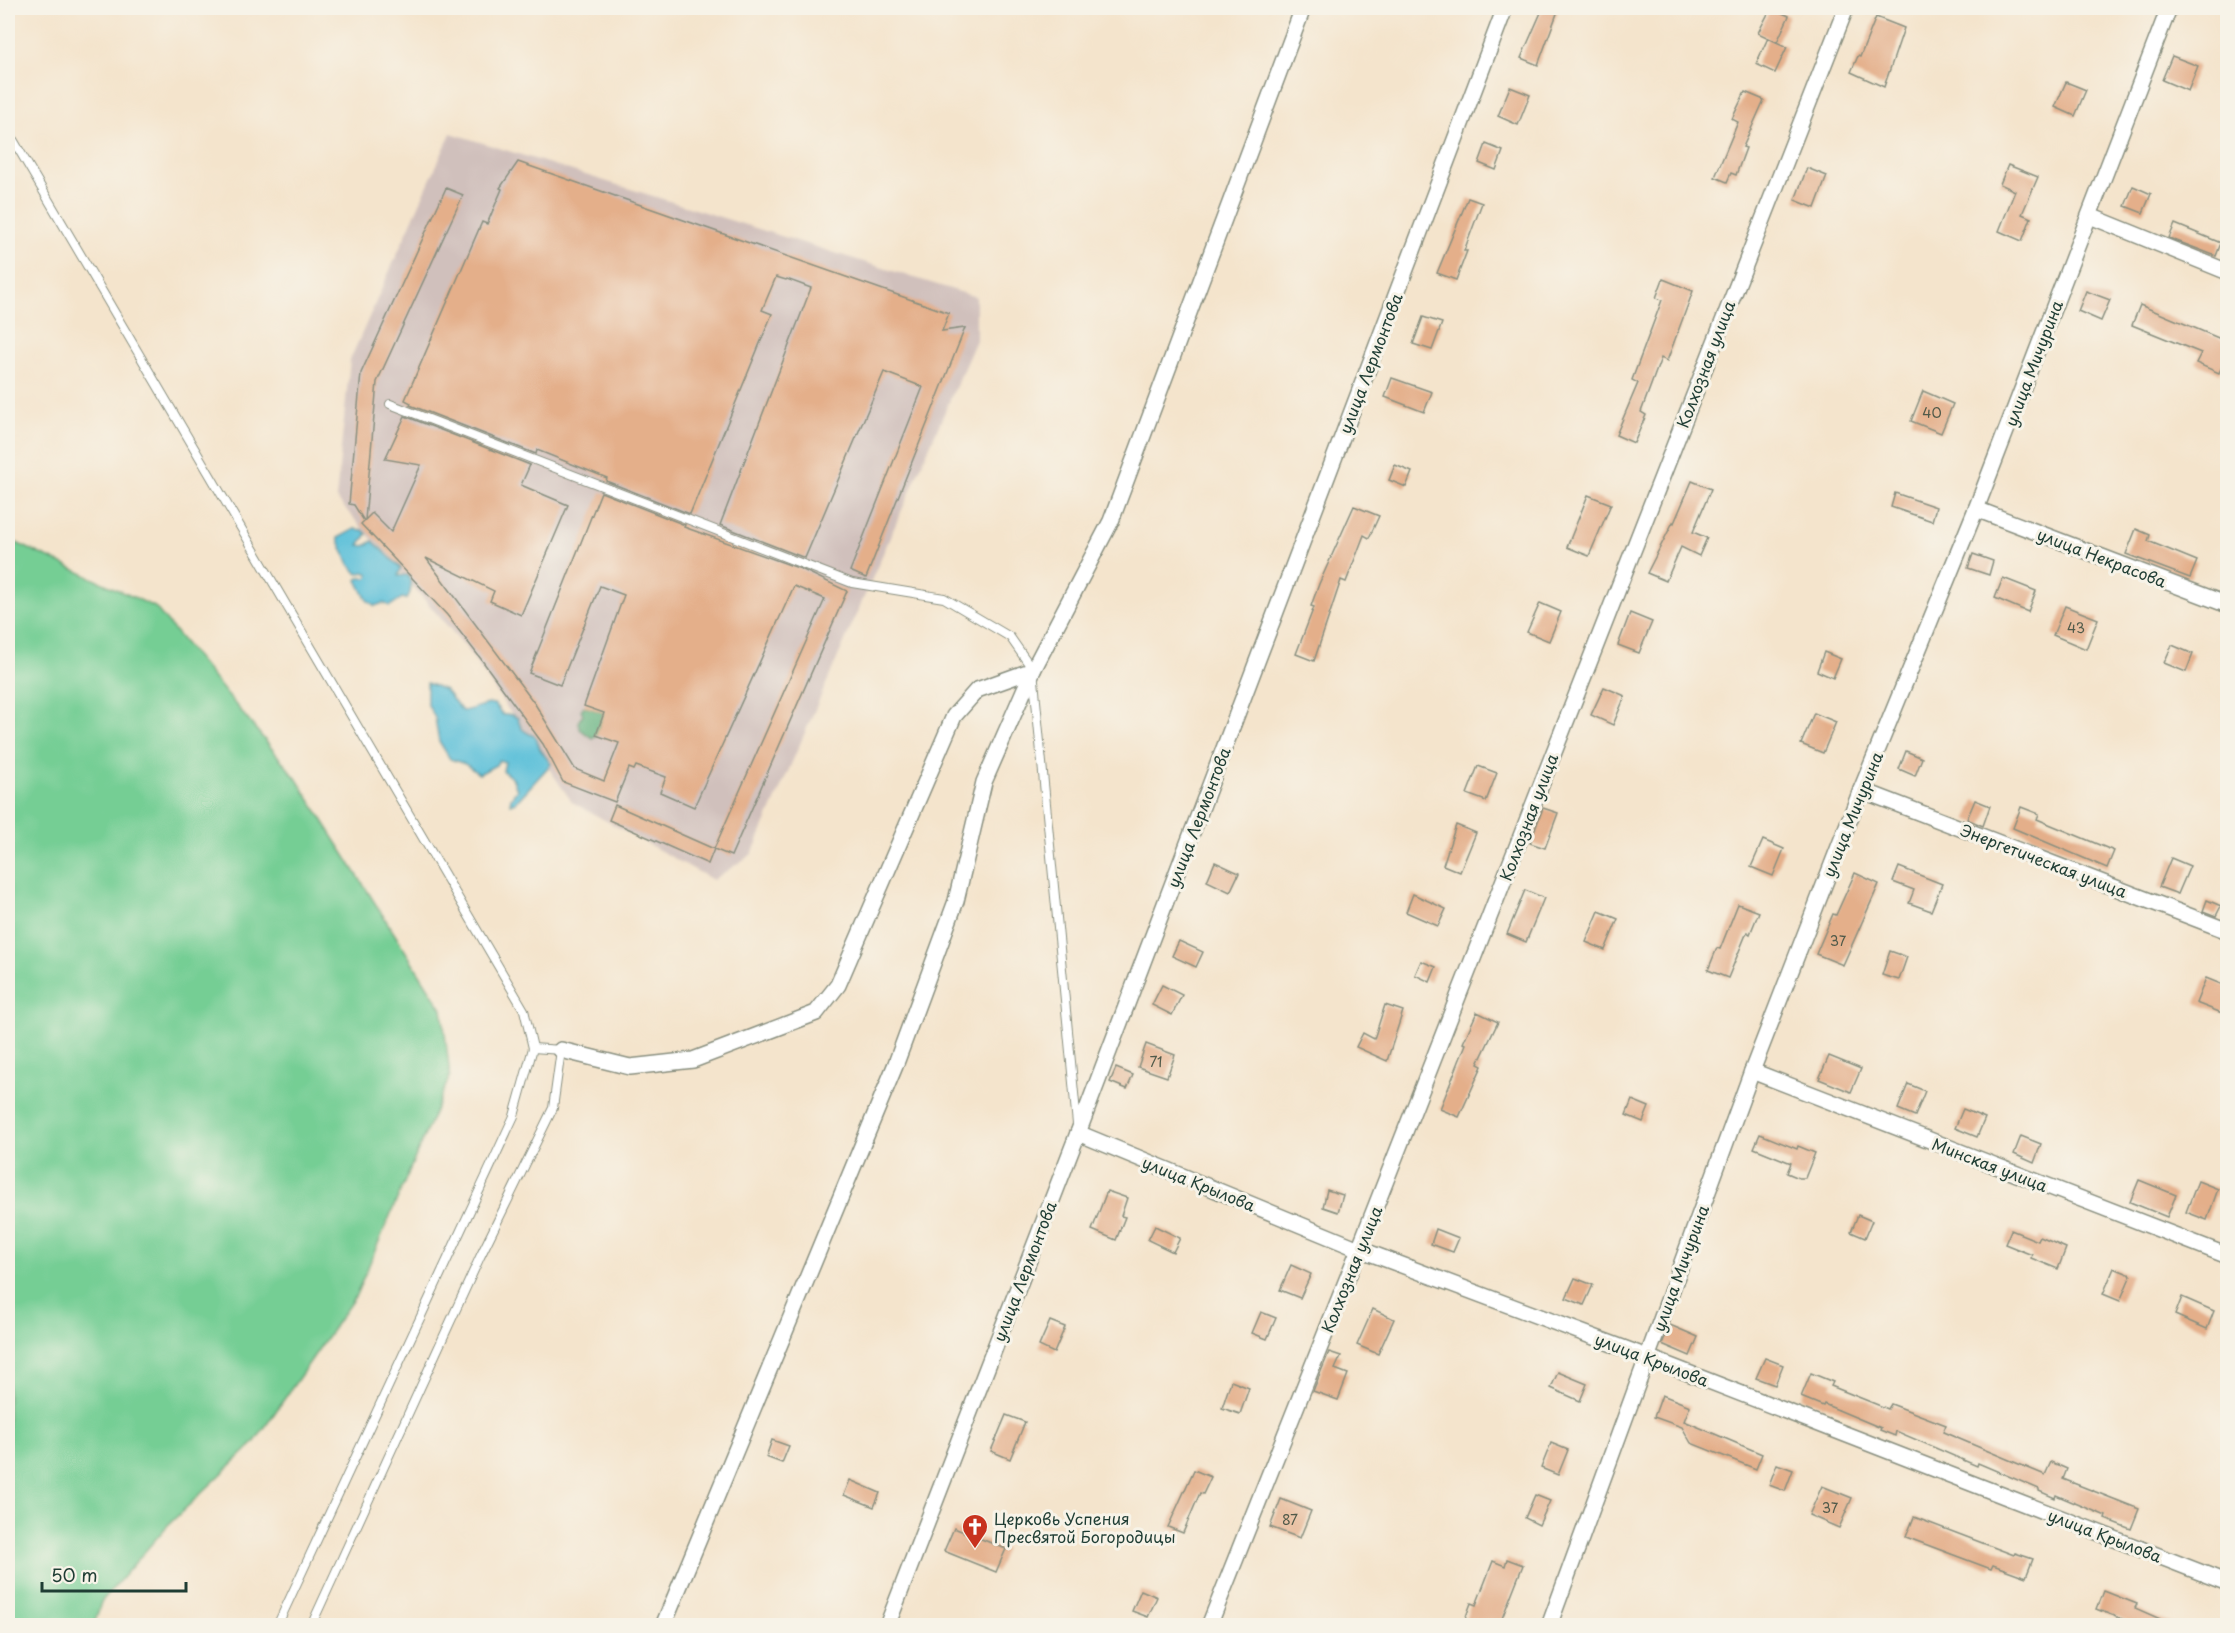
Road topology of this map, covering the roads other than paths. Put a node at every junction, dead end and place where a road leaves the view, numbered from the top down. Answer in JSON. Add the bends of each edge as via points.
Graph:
{"nodes":[{"id":1,"x":1303,"y":8,"type":"edge"},
{"id":2,"x":1505,"y":8,"type":"edge"},
{"id":3,"x":1846,"y":8,"type":"edge"},
{"id":4,"x":2169,"y":8,"type":"edge"},
{"id":5,"x":8,"y":131,"type":"edge"},
{"id":6,"x":2090,"y":216,"type":"junction"},
{"id":7,"x":2228,"y":272,"type":"edge"},
{"id":8,"x":390,"y":404,"type":"dead end"},
{"id":9,"x":1976,"y":509,"type":"junction"},
{"id":10,"x":2228,"y":605,"type":"edge"},
{"id":11,"x":1034,"y":670,"type":"junction"},
{"id":12,"x":1861,"y":790,"type":"junction"},
{"id":13,"x":2228,"y":931,"type":"edge"},
{"id":14,"x":532,"y":1048,"type":"junction"},
{"id":15,"x":561,"y":1050,"type":"junction"},
{"id":16,"x":1752,"y":1071,"type":"junction"},
{"id":17,"x":1078,"y":1132,"type":"junction"},
{"id":18,"x":1359,"y":1249,"type":"junction"},
{"id":19,"x":2228,"y":1256,"type":"edge"},
{"id":20,"x":1647,"y":1357,"type":"junction"},
{"id":21,"x":2228,"y":1583,"type":"edge"},
{"id":22,"x":277,"y":1626,"type":"edge"},
{"id":23,"x":311,"y":1626,"type":"edge"},
{"id":24,"x":663,"y":1626,"type":"edge"},
{"id":25,"x":888,"y":1626,"type":"edge"},
{"id":26,"x":1209,"y":1626,"type":"edge"},
{"id":27,"x":1549,"y":1626,"type":"edge"}],
"edges":[{"from":1,"to":11,"type":"street","via":[[1111,521]]},
{"from":2,"to":17,"type":"street","name":"улица Лермонтова"},
{"from":3,"to":18,"type":"street","name":"Колхозная улица"},
{"from":4,"to":6,"type":"street","name":"улица Мичурина"},
{"from":5,"to":14,"type":"lane","via":[[524,1010]]},
{"from":6,"to":7,"type":"street"},
{"from":6,"to":9,"type":"street","name":"улица Мичурина"},
{"from":8,"to":11,"type":"lane","via":[[852,583],[944,598],[1010,637]]},
{"from":9,"to":10,"type":"street","name":"улица Некрасова"},
{"from":9,"to":12,"type":"street","name":"улица Мичурина"},
{"from":11,"to":15,"type":"street","via":[[977,690],[954,716],[838,985],[816,1013],[693,1060],[630,1067]]},
{"from":11,"to":17,"type":"lane"},
{"from":11,"to":24,"type":"street","via":[[984,782],[956,901],[895,1066]]},
{"from":12,"to":13,"type":"street","name":"Энергетическая улица"},
{"from":12,"to":16,"type":"street","name":"улица Мичурина"},
{"from":14,"to":15,"type":"lane"},
{"from":14,"to":22,"type":"lane","via":[[514,1116]]},
{"from":15,"to":23,"type":"lane","via":[[552,1108]]},
{"from":16,"to":19,"type":"street","name":"Минская улица"},
{"from":16,"to":20,"type":"street","name":"улица Мичурина"},
{"from":17,"to":18,"type":"street","name":"улица Крылова"},
{"from":17,"to":25,"type":"street","name":"улица Лермонтова"},
{"from":18,"to":20,"type":"street","name":"улица Крылова"},
{"from":18,"to":26,"type":"street","name":"Колхозная улица"},
{"from":20,"to":21,"type":"street","name":"улица Крылова"},
{"from":20,"to":27,"type":"street","name":"улица Мичурина"}]}
